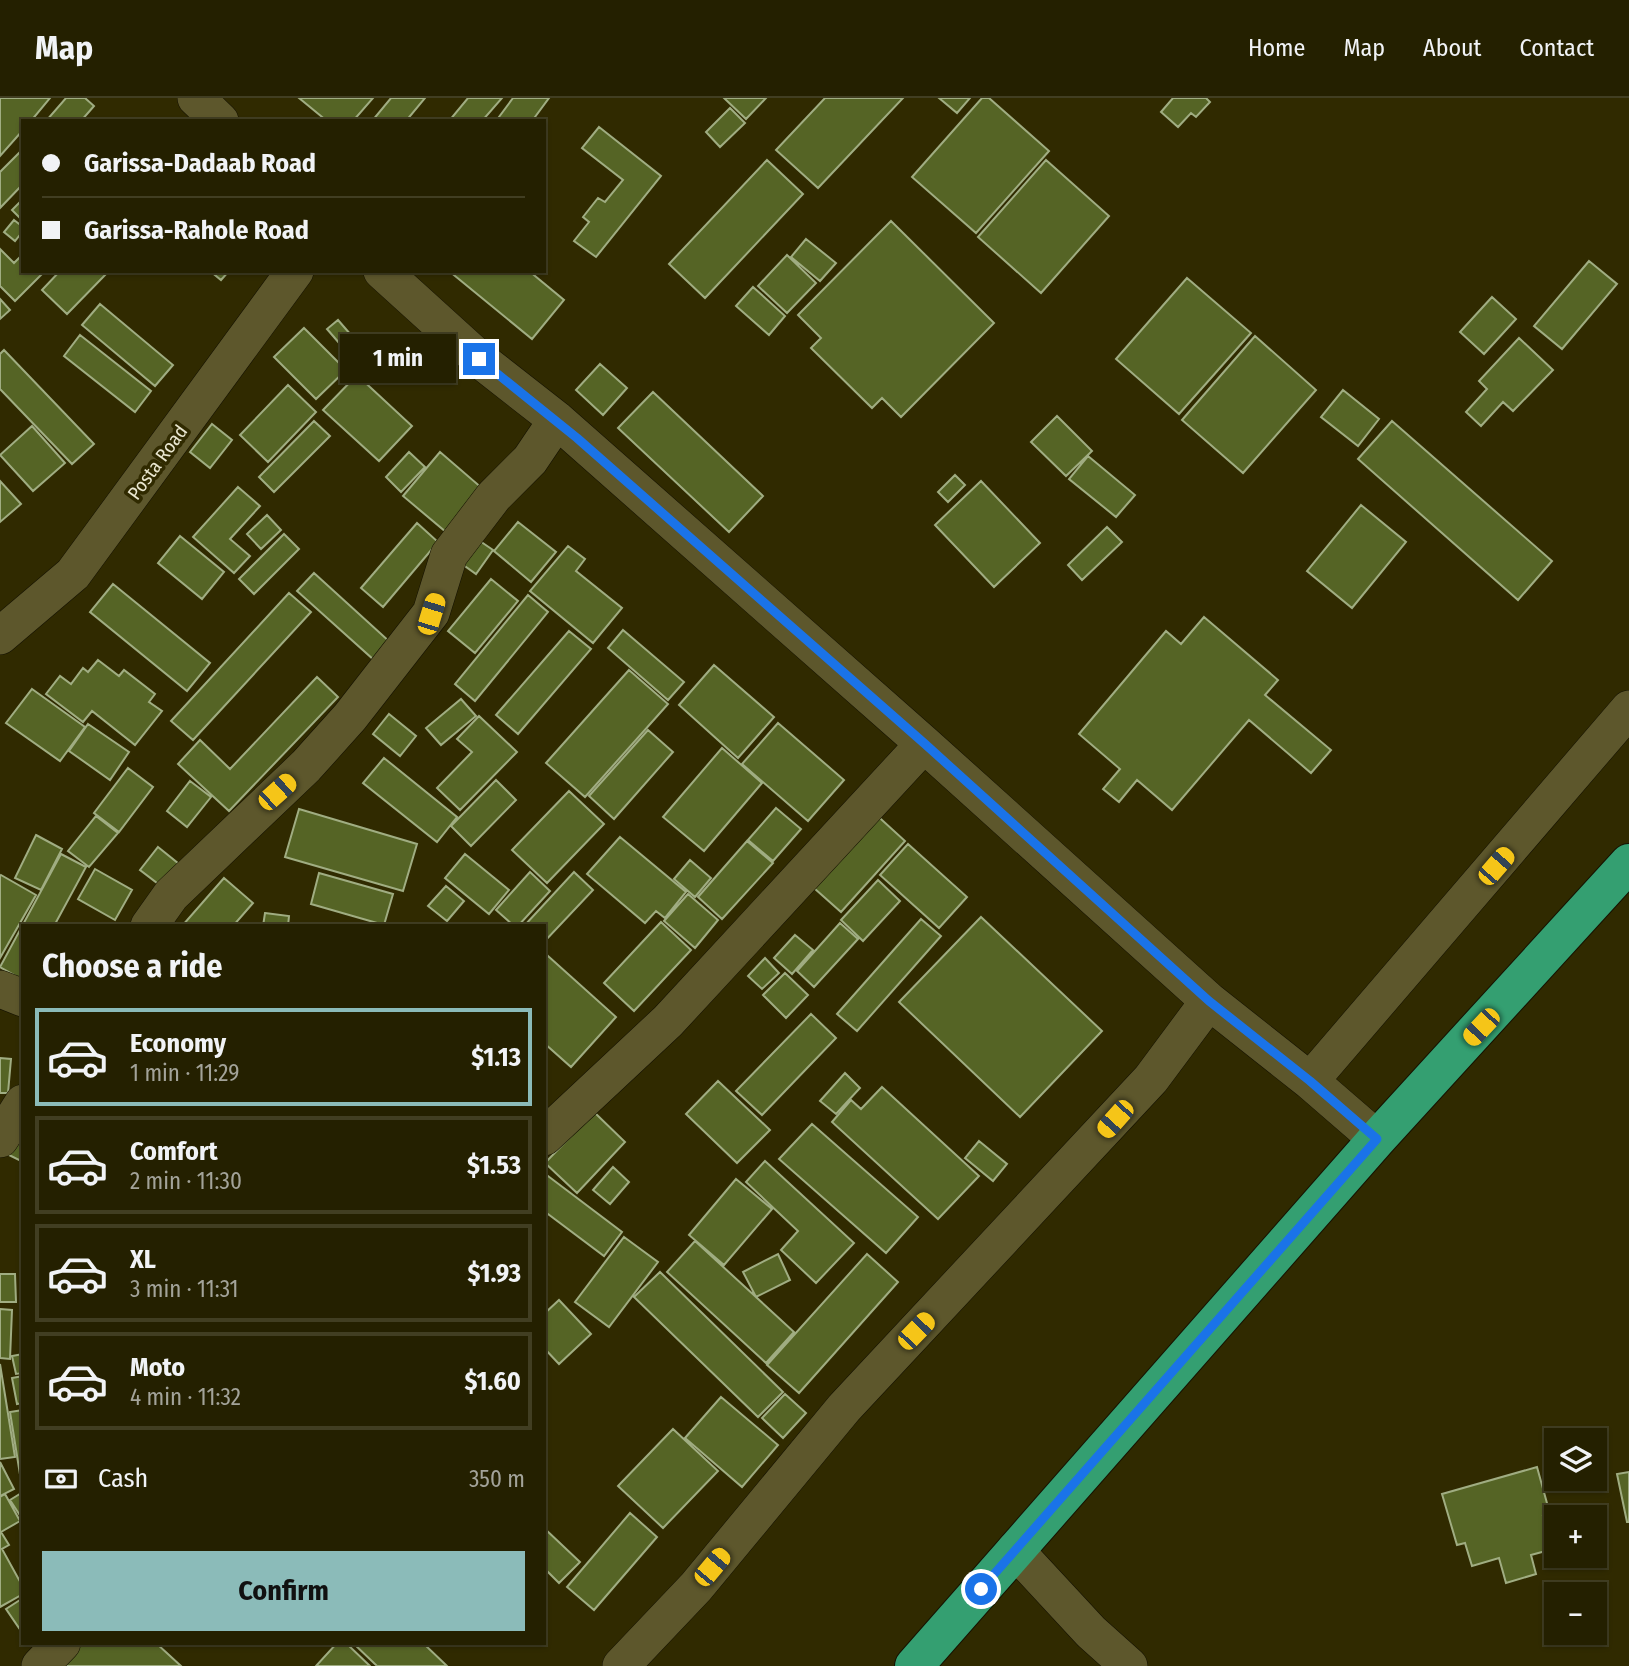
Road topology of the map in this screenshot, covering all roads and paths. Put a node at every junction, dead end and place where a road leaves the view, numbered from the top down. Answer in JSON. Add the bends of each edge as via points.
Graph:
{"nodes":[{"id":1,"x":196,"y":98,"type":"edge"},
{"id":2,"x":218,"y":119,"type":"edge"},
{"id":3,"x":294,"y":273,"type":"edge"},
{"id":4,"x":384,"y":273,"type":"edge"},
{"id":5,"x":556,"y":420,"type":"junction"},
{"id":6,"x":0,"y":636,"type":"edge"},
{"id":7,"x":1629,"y":709,"type":"edge"},
{"id":8,"x":925,"y":744,"type":"junction"},
{"id":9,"x":1627,"y":868,"type":"edge"},
{"id":10,"x":150,"y":924,"type":"edge"},
{"id":11,"x":0,"y":989,"type":"edge"},
{"id":12,"x":21,"y":997,"type":"edge"},
{"id":13,"x":1209,"y":1001,"type":"junction"},
{"id":14,"x":1310,"y":1081,"type":"junction"},
{"id":15,"x":21,"y":1106,"type":"edge"},
{"id":16,"x":546,"y":1136,"type":"edge"},
{"id":17,"x":0,"y":1139,"type":"edge"},
{"id":18,"x":1377,"y":1139,"type":"junction"},
{"id":19,"x":1015,"y":1550,"type":"junction"},
{"id":20,"x":1091,"y":1632,"type":"junction"},
{"id":21,"x":60,"y":1645,"type":"edge"},
{"id":22,"x":40,"y":1666,"type":"edge"},
{"id":23,"x":621,"y":1666,"type":"edge"},
{"id":24,"x":915,"y":1666,"type":"edge"},
{"id":25,"x":1108,"y":1666,"type":"edge"},
{"id":26,"x":1129,"y":1666,"type":"edge"}],
"edges":[{"from":1,"to":2,"type":"street"},
{"from":3,"to":6,"type":"street","name":"Posta Road","via":[[74,574]]},
{"from":4,"to":5,"type":"street","via":[[479,359]]},
{"from":5,"to":8,"type":"street"},
{"from":5,"to":10,"type":"street","via":[[530,460],[494,496],[449,555],[431,614],[350,717],[306,766],[171,895]]},
{"from":7,"to":14,"type":"street"},
{"from":8,"to":13,"type":"street"},
{"from":8,"to":16,"type":"street","via":[[668,1021]]},
{"from":9,"to":18,"type":"highway"},
{"from":11,"to":12,"type":"street"},
{"from":13,"to":14,"type":"street"},
{"from":13,"to":23,"type":"street","via":[[1151,1079],[844,1408],[696,1587]]},
{"from":14,"to":18,"type":"street"},
{"from":15,"to":17,"type":"street"},
{"from":18,"to":19,"type":"highway"},
{"from":19,"to":20,"type":"street"},
{"from":19,"to":24,"type":"highway"},
{"from":20,"to":25,"type":"street"},
{"from":20,"to":26,"type":"street"},
{"from":21,"to":22,"type":"street"}]}
